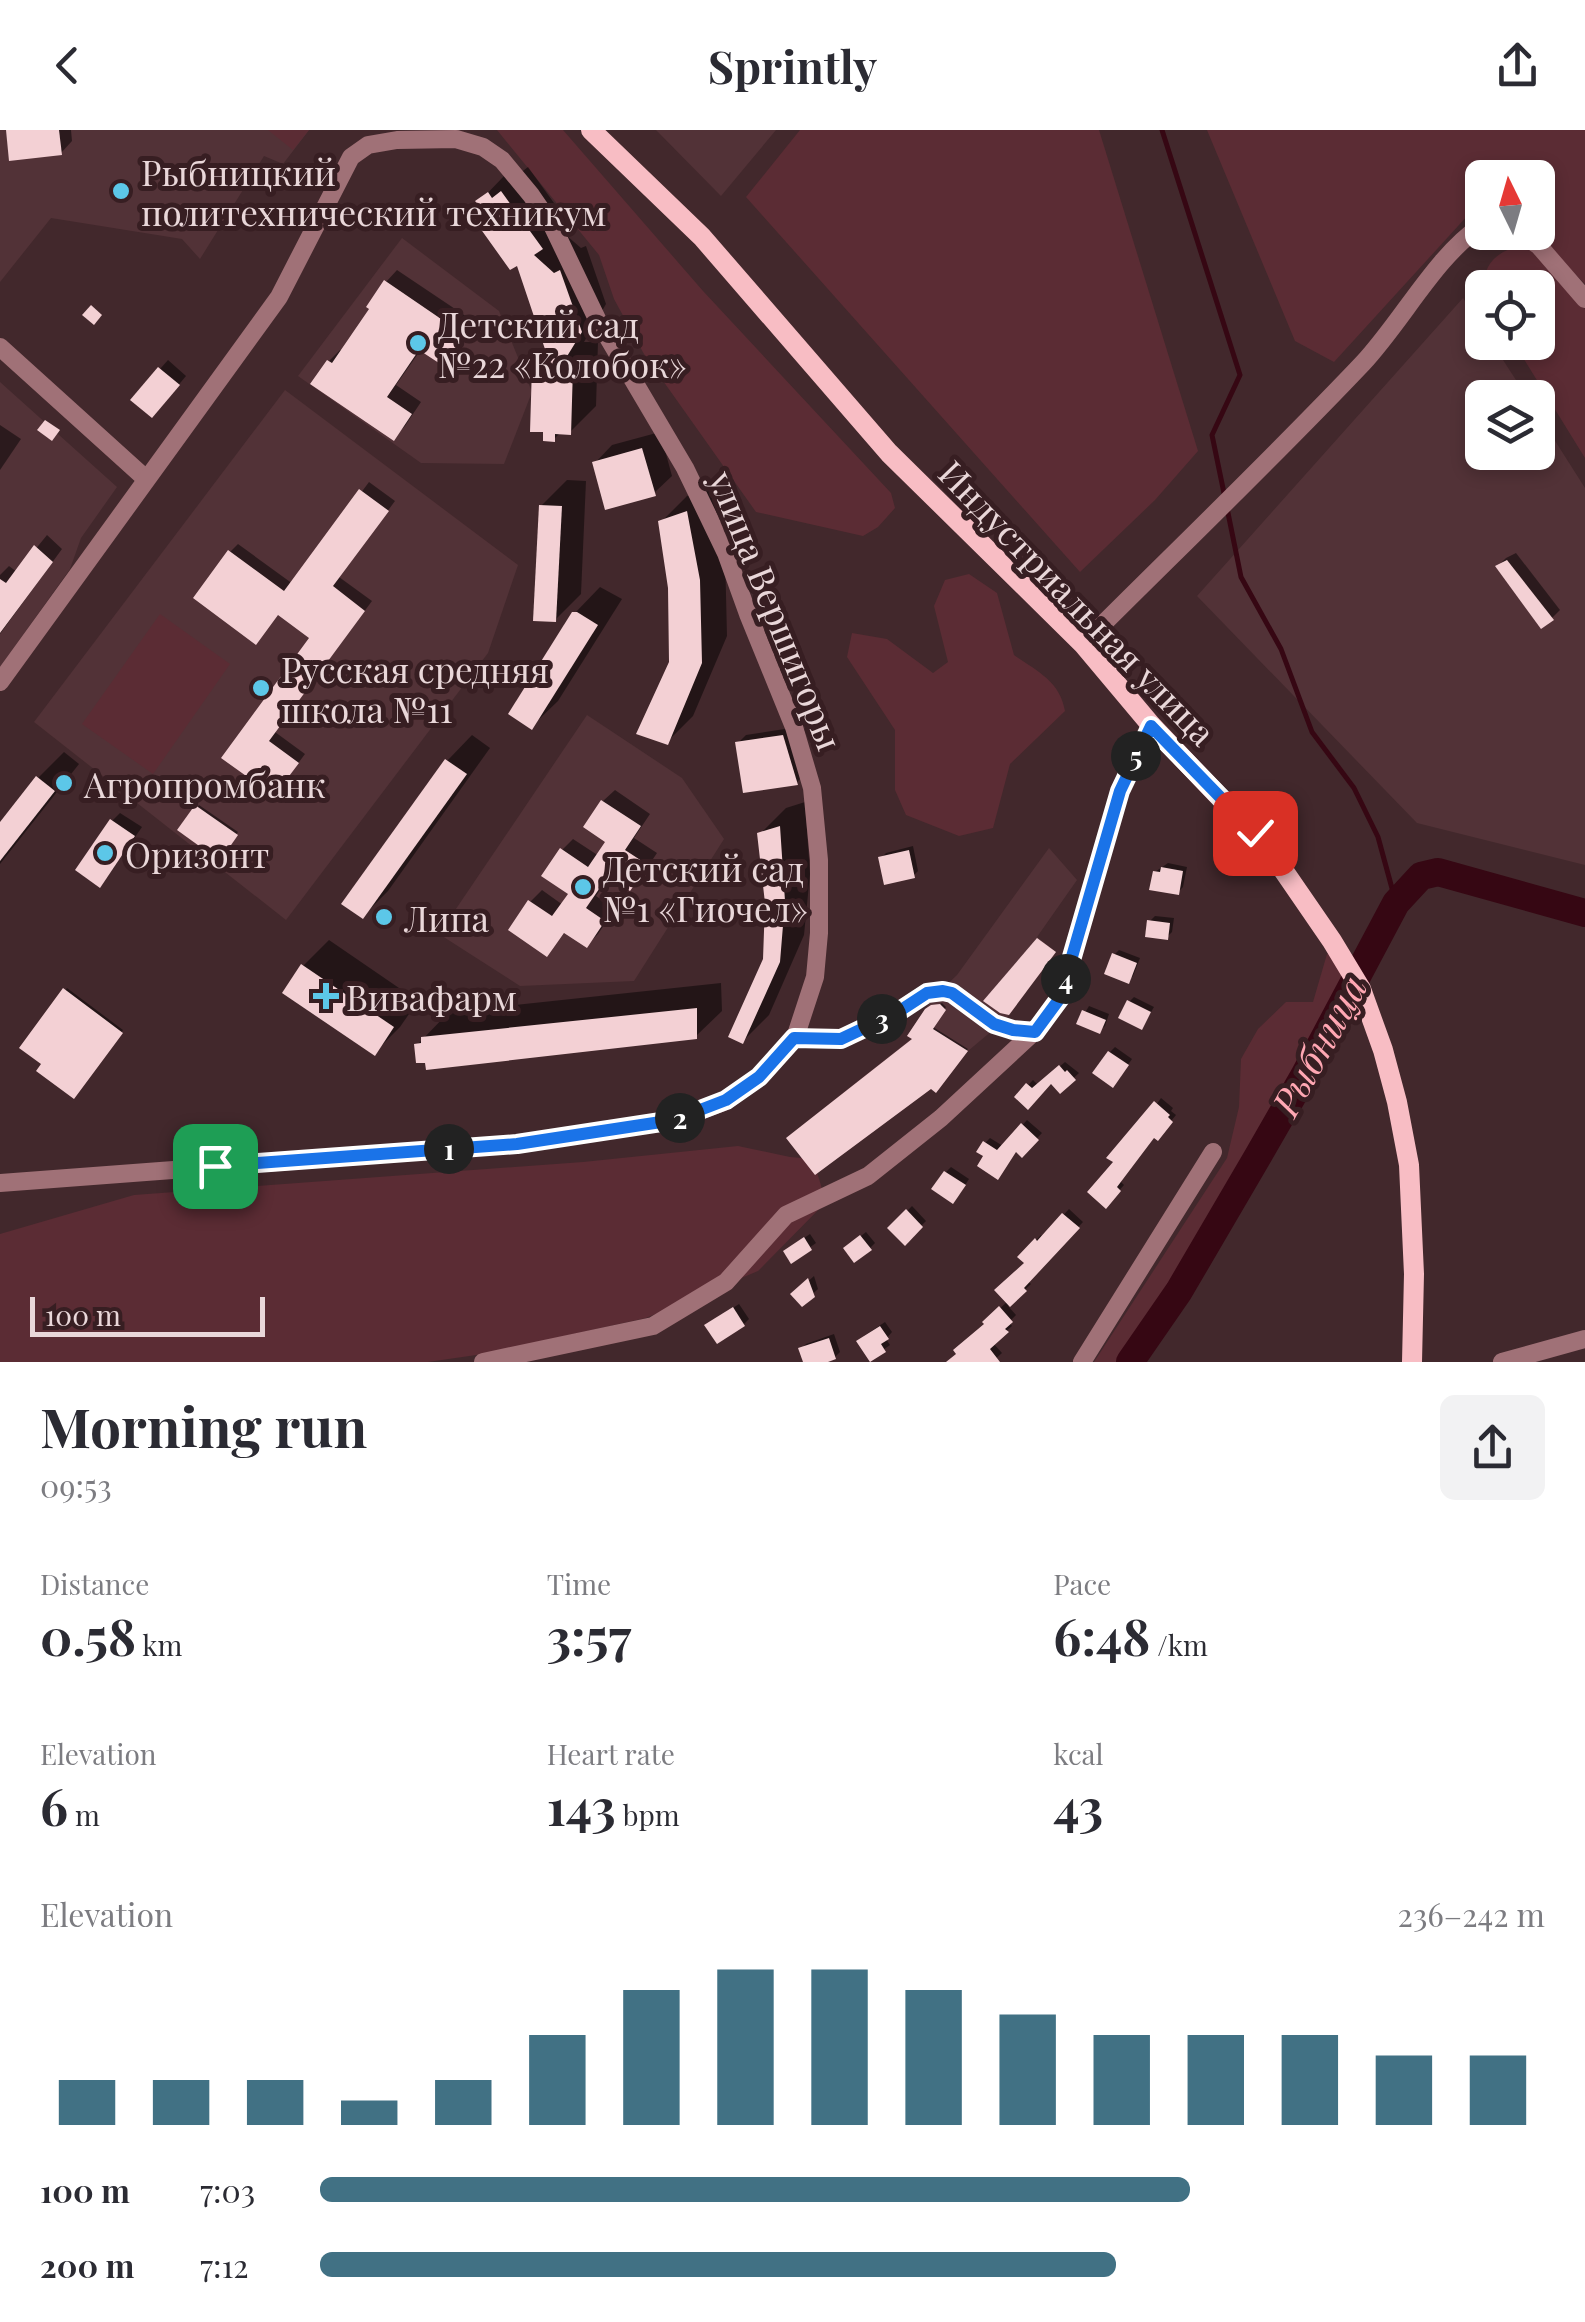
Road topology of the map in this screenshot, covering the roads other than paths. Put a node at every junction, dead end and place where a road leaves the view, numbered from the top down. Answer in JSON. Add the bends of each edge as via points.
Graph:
{"nodes":[{"id":1,"x":591,"y":130,"type":"edge"},
{"id":2,"x":1465,"y":239,"type":"edge"},
{"id":3,"x":1542,"y":250,"type":"edge"},
{"id":4,"x":1585,"y":299,"type":"edge"},
{"id":5,"x":0,"y":347,"type":"edge"},
{"id":6,"x":146,"y":479,"type":"junction"},
{"id":7,"x":1083,"y":644,"type":"junction"},
{"id":8,"x":0,"y":682,"type":"edge"},
{"id":9,"x":1151,"y":726,"type":"junction"},
{"id":10,"x":1035,"y":1032,"type":"junction"},
{"id":11,"x":794,"y":1038,"type":"junction"},
{"id":12,"x":1214,"y":1152,"type":"dead end"},
{"id":13,"x":0,"y":1183,"type":"edge"},
{"id":14,"x":1585,"y":1339,"type":"edge"},
{"id":15,"x":483,"y":1362,"type":"edge"},
{"id":16,"x":1082,"y":1362,"type":"edge"},
{"id":17,"x":1412,"y":1362,"type":"edge"},
{"id":18,"x":1502,"y":1362,"type":"edge"}],
"edges":[{"from":1,"to":7,"type":"main road","name":"Индустриальная улица","via":[[702,236],[889,453]]},
{"from":2,"to":7,"type":"street","via":[[1366,360]]},
{"from":3,"to":4,"type":"street"},
{"from":5,"to":6,"type":"street"},
{"from":6,"to":8,"type":"street","name":"улица Вершигоры"},
{"from":6,"to":11,"type":"street","name":"улица Вершигоры","via":[[279,297],[351,157],[368,145],[397,140],[456,139],[502,160],[553,227],[597,319],[685,468],[726,552],[794,727],[812,788],[820,860],[814,977]]},
{"from":7,"to":9,"type":"main road","name":"Индустриальная улица"},
{"from":9,"to":10,"type":"street","via":[[1120,791],[1060,998]]},
{"from":9,"to":17,"type":"main road","name":"Индустриальная улица","via":[[1255,833],[1361,989],[1398,1102],[1408,1164]]},
{"from":10,"to":11,"type":"street","via":[[994,1024],[943,991],[927,993],[841,1039]]},
{"from":10,"to":15,"type":"street","via":[[868,1176],[786,1216],[726,1282],[653,1326]]},
{"from":11,"to":13,"type":"street","name":"улица Вершигоры","via":[[759,1077],[726,1100],[674,1120],[517,1144]]},
{"from":12,"to":16,"type":"street"},
{"from":14,"to":18,"type":"street"}]}
